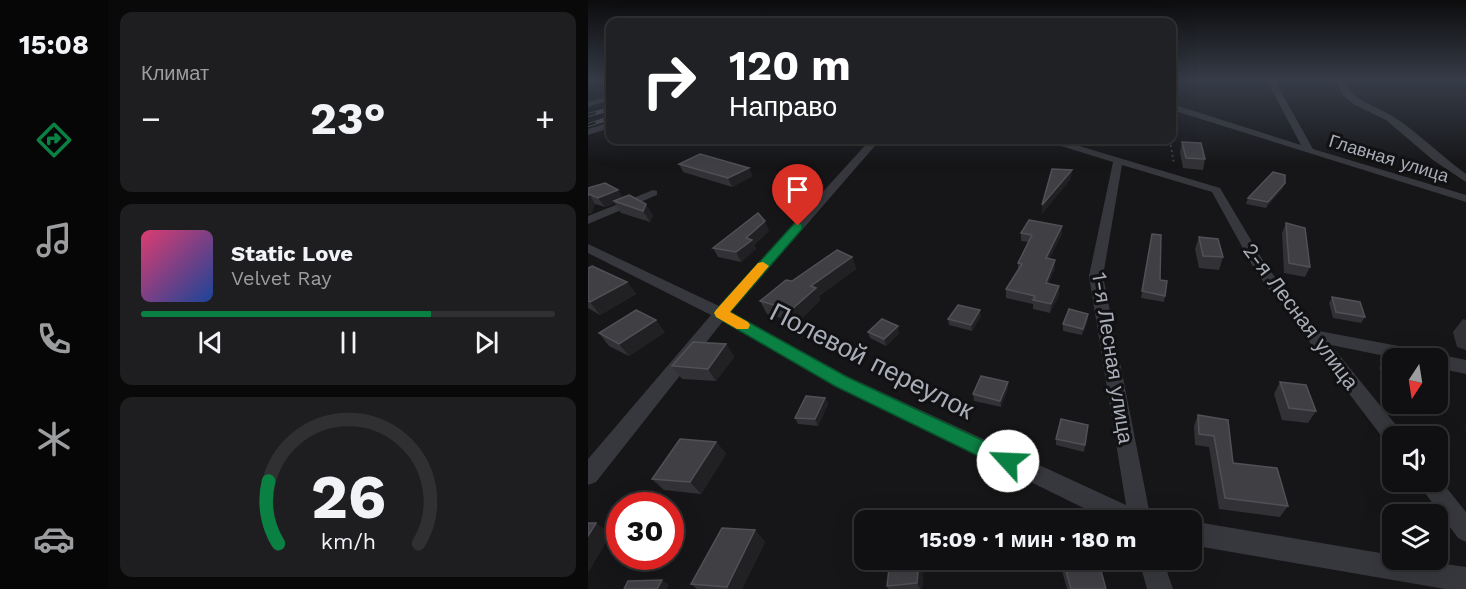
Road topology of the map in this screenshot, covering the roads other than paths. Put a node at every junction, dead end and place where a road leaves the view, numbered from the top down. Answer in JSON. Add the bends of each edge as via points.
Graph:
{"nodes":[{"id":1,"x":1177,"y":108,"type":"edge"},
{"id":2,"x":1286,"y":108,"type":"edge"},
{"id":3,"x":1369,"y":108,"type":"edge"},
{"id":4,"x":606,"y":126,"type":"edge"},
{"id":5,"x":588,"y":132,"type":"edge"},
{"id":6,"x":871,"y":144,"type":"edge"},
{"id":7,"x":1064,"y":144,"type":"edge"},
{"id":8,"x":1309,"y":151,"type":"junction"},
{"id":9,"x":1118,"y":160,"type":"junction"},
{"id":10,"x":1466,"y":179,"type":"edge"},
{"id":11,"x":653,"y":193,"type":"dead end"},
{"id":12,"x":1466,"y":199,"type":"edge"},
{"id":13,"x":588,"y":220,"type":"edge"},
{"id":14,"x":588,"y":248,"type":"edge"},
{"id":15,"x":721,"y":313,"type":"junction"},
{"id":16,"x":1314,"y":336,"type":"junction"},
{"id":17,"x":1382,"y":349,"type":"edge"},
{"id":18,"x":1448,"y":363,"type":"edge"},
{"id":19,"x":1466,"y":367,"type":"edge"},
{"id":20,"x":1385,"y":426,"type":"edge"},
{"id":21,"x":588,"y":475,"type":"edge"},
{"id":22,"x":1436,"y":492,"type":"edge"},
{"id":23,"x":1111,"y":510,"type":"edge"},
{"id":24,"x":1138,"y":510,"type":"edge"},
{"id":25,"x":1466,"y":530,"type":"edge"},
{"id":26,"x":1202,"y":535,"type":"edge"},
{"id":27,"x":1154,"y":570,"type":"edge"},
{"id":28,"x":1466,"y":580,"type":"edge"},
{"id":29,"x":1160,"y":589,"type":"edge"}],
"edges":[{"from":1,"to":8,"type":"street"},
{"from":2,"to":8,"type":"street","name":"Главная улица"},
{"from":3,"to":10,"type":"street","via":[[1389,118]]},
{"from":4,"to":5,"type":"street"},
{"from":6,"to":15,"type":"street"},
{"from":7,"to":9,"type":"street"},
{"from":8,"to":12,"type":"street","name":"Главная улица"},
{"from":9,"to":16,"type":"street","name":"2-я Лесная улица","via":[[1216,190],[1261,269]]},
{"from":9,"to":24,"type":"street","name":"1-я Лесная улица","via":[[1096,276]]},
{"from":11,"to":13,"type":"street"},
{"from":14,"to":15,"type":"street","name":"Полевой переулок"},
{"from":15,"to":21,"type":"street"},
{"from":15,"to":23,"type":"street","name":"Полевой переулок","via":[[841,381]]},
{"from":16,"to":17,"type":"street"},
{"from":16,"to":20,"type":"street","name":"2-я Лесная улица"},
{"from":18,"to":19,"type":"street"},
{"from":22,"to":25,"type":"street"},
{"from":26,"to":28,"type":"street"},
{"from":27,"to":29,"type":"street"}]}
